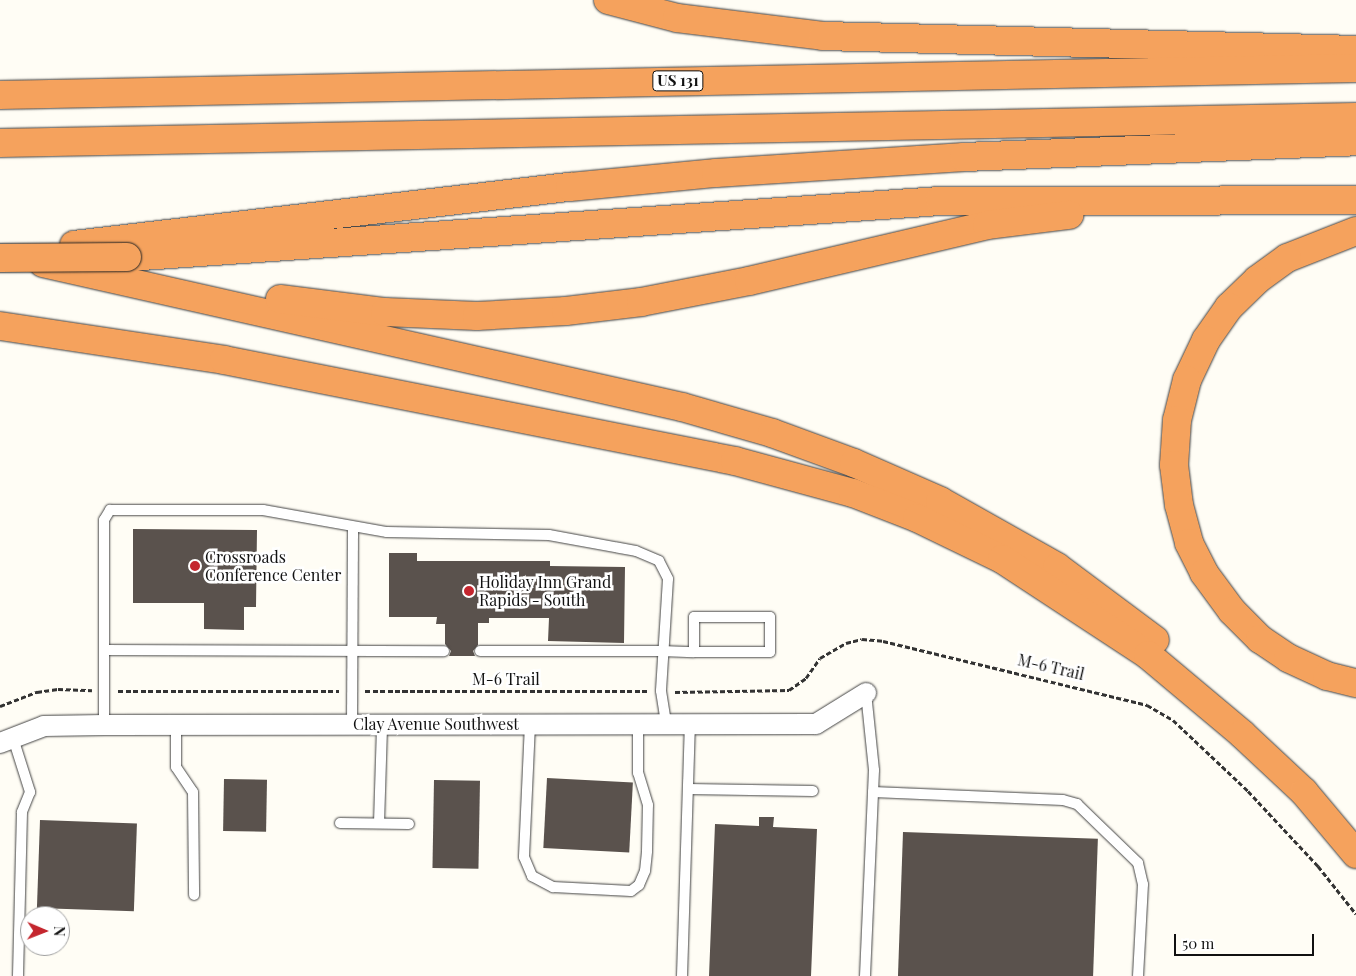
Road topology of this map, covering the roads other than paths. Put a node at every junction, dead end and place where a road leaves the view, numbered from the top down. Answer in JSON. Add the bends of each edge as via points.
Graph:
{"nodes":[{"id":1,"x":608,"y":0,"type":"edge"},
{"id":2,"x":1356,"y":50,"type":"edge"},
{"id":3,"x":1356,"y":68,"type":"edge"},
{"id":4,"x":0,"y":95,"type":"edge"},
{"id":5,"x":1356,"y":117,"type":"edge"},
{"id":6,"x":1356,"y":141,"type":"edge"},
{"id":7,"x":0,"y":143,"type":"edge"},
{"id":8,"x":1356,"y":200,"type":"edge"},
{"id":9,"x":1206,"y":202,"type":"junction"},
{"id":10,"x":1356,"y":231,"type":"edge"},
{"id":11,"x":0,"y":252,"type":"edge"},
{"id":12,"x":0,"y":258,"type":"edge"},
{"id":13,"x":0,"y":326,"type":"edge"},
{"id":14,"x":353,"y":527,"type":"junction"},
{"id":15,"x":104,"y":650,"type":"junction"},
{"id":16,"x":353,"y":651,"type":"junction"},
{"id":17,"x":444,"y":651,"type":"dead end"},
{"id":18,"x":480,"y":651,"type":"dead end"},
{"id":19,"x":662,"y":651,"type":"junction"},
{"id":20,"x":694,"y":652,"type":"junction"},
{"id":21,"x":1356,"y":683,"type":"edge"},
{"id":22,"x":866,"y":693,"type":"joint"},
{"id":23,"x":352,"y":724,"type":"junction"},
{"id":24,"x":382,"y":724,"type":"junction"},
{"id":25,"x":530,"y":724,"type":"junction"},
{"id":26,"x":638,"y":724,"type":"junction"},
{"id":27,"x":666,"y":724,"type":"junction"},
{"id":28,"x":690,"y":724,"type":"junction"},
{"id":29,"x":104,"y":725,"type":"junction"},
{"id":30,"x":176,"y":725,"type":"junction"},
{"id":31,"x":7,"y":741,"type":"edge"},
{"id":32,"x":688,"y":789,"type":"junction"},
{"id":33,"x":813,"y":791,"type":"dead end"},
{"id":34,"x":873,"y":792,"type":"junction"},
{"id":35,"x":1304,"y":792,"type":"junction"},
{"id":36,"x":340,"y":822,"type":"dead end"},
{"id":37,"x":379,"y":823,"type":"junction"},
{"id":38,"x":409,"y":824,"type":"dead end"},
{"id":39,"x":1356,"y":854,"type":"edge"},
{"id":40,"x":194,"y":895,"type":"dead end"},
{"id":41,"x":18,"y":976,"type":"edge"},
{"id":42,"x":682,"y":976,"type":"edge"},
{"id":43,"x":865,"y":976,"type":"edge"},
{"id":44,"x":1138,"y":976,"type":"edge"}],
"edges":[{"from":1,"to":2,"type":"highway","via":[[687,19],[823,36]]},
{"from":3,"to":4,"type":"highway","number":"US 131"},
{"from":5,"to":7,"type":"highway"},
{"from":6,"to":12,"type":"highway","bridge":true,"via":[[983,156],[716,174],[570,187],[74,245]]},
{"from":8,"to":9,"type":"highway"},
{"from":9,"to":11,"type":"highway","via":[[987,224],[641,302],[566,311],[477,316],[311,305]]},
{"from":9,"to":12,"type":"highway","bridge":true,"via":[[940,201],[128,257]]},
{"from":10,"to":21,"type":"highway","via":[[1287,258],[1257,280],[1229,307],[1206,340],[1187,380],[1177,420],[1174,465],[1179,506],[1189,543],[1204,573],[1232,611],[1260,639],[1288,658],[1327,676]]},
{"from":11,"to":35,"type":"highway","via":[[682,407],[772,432],[854,463],[940,501],[1001,534],[1117,610],[1205,682]]},
{"from":13,"to":35,"type":"highway","via":[[243,364],[735,461],[852,493],[916,518],[1002,559],[1076,606],[1148,655],[1242,734]]},
{"from":14,"to":15,"type":"lane","via":[[263,510],[110,510],[104,520]]},
{"from":14,"to":16,"type":"lane"},
{"from":14,"to":19,"type":"lane","via":[[387,532],[548,535],[636,551],[659,561],[668,579]]},
{"from":15,"to":16,"type":"lane"},
{"from":15,"to":29,"type":"lane"},
{"from":16,"to":17,"type":"lane"},
{"from":16,"to":23,"type":"lane"},
{"from":18,"to":19,"type":"lane"},
{"from":19,"to":20,"type":"lane"},
{"from":19,"to":27,"type":"lane","via":[[661,691]]},
{"from":20,"to":20,"type":"lane","via":[[770,652],[770,617],[694,617]]},
{"from":22,"to":28,"type":"street","name":"Clay Avenue Southwest","via":[[816,724]]},
{"from":22,"to":34,"type":"lane","via":[[874,770]]},
{"from":23,"to":24,"type":"street","name":"Clay Avenue Southwest"},
{"from":23,"to":30,"type":"street","name":"Clay Avenue Southwest"},
{"from":24,"to":25,"type":"street","name":"Clay Avenue Southwest"},
{"from":24,"to":37,"type":"lane"},
{"from":25,"to":26,"type":"street","name":"Clay Avenue Southwest"},
{"from":25,"to":26,"type":"lane","via":[[524,857],[532,876],[553,887],[631,891],[639,885],[645,871],[647,851],[648,805],[638,774]]},
{"from":26,"to":27,"type":"street","name":"Clay Avenue Southwest"},
{"from":27,"to":28,"type":"street","name":"Clay Avenue Southwest"},
{"from":28,"to":32,"type":"lane"},
{"from":29,"to":30,"type":"street","name":"Clay Avenue Southwest"},
{"from":29,"to":31,"type":"street","name":"Clay Avenue Southwest","via":[[44,726]]},
{"from":30,"to":40,"type":"lane","via":[[176,768],[193,792]]},
{"from":31,"to":41,"type":"lane","via":[[30,792],[22,812]]},
{"from":32,"to":33,"type":"lane"},
{"from":32,"to":42,"type":"lane"},
{"from":34,"to":43,"type":"lane"},
{"from":34,"to":44,"type":"lane","via":[[1064,800],[1077,804],[1138,863],[1142,884]]},
{"from":35,"to":39,"type":"highway"},
{"from":36,"to":37,"type":"lane"},
{"from":37,"to":38,"type":"lane"}]}
